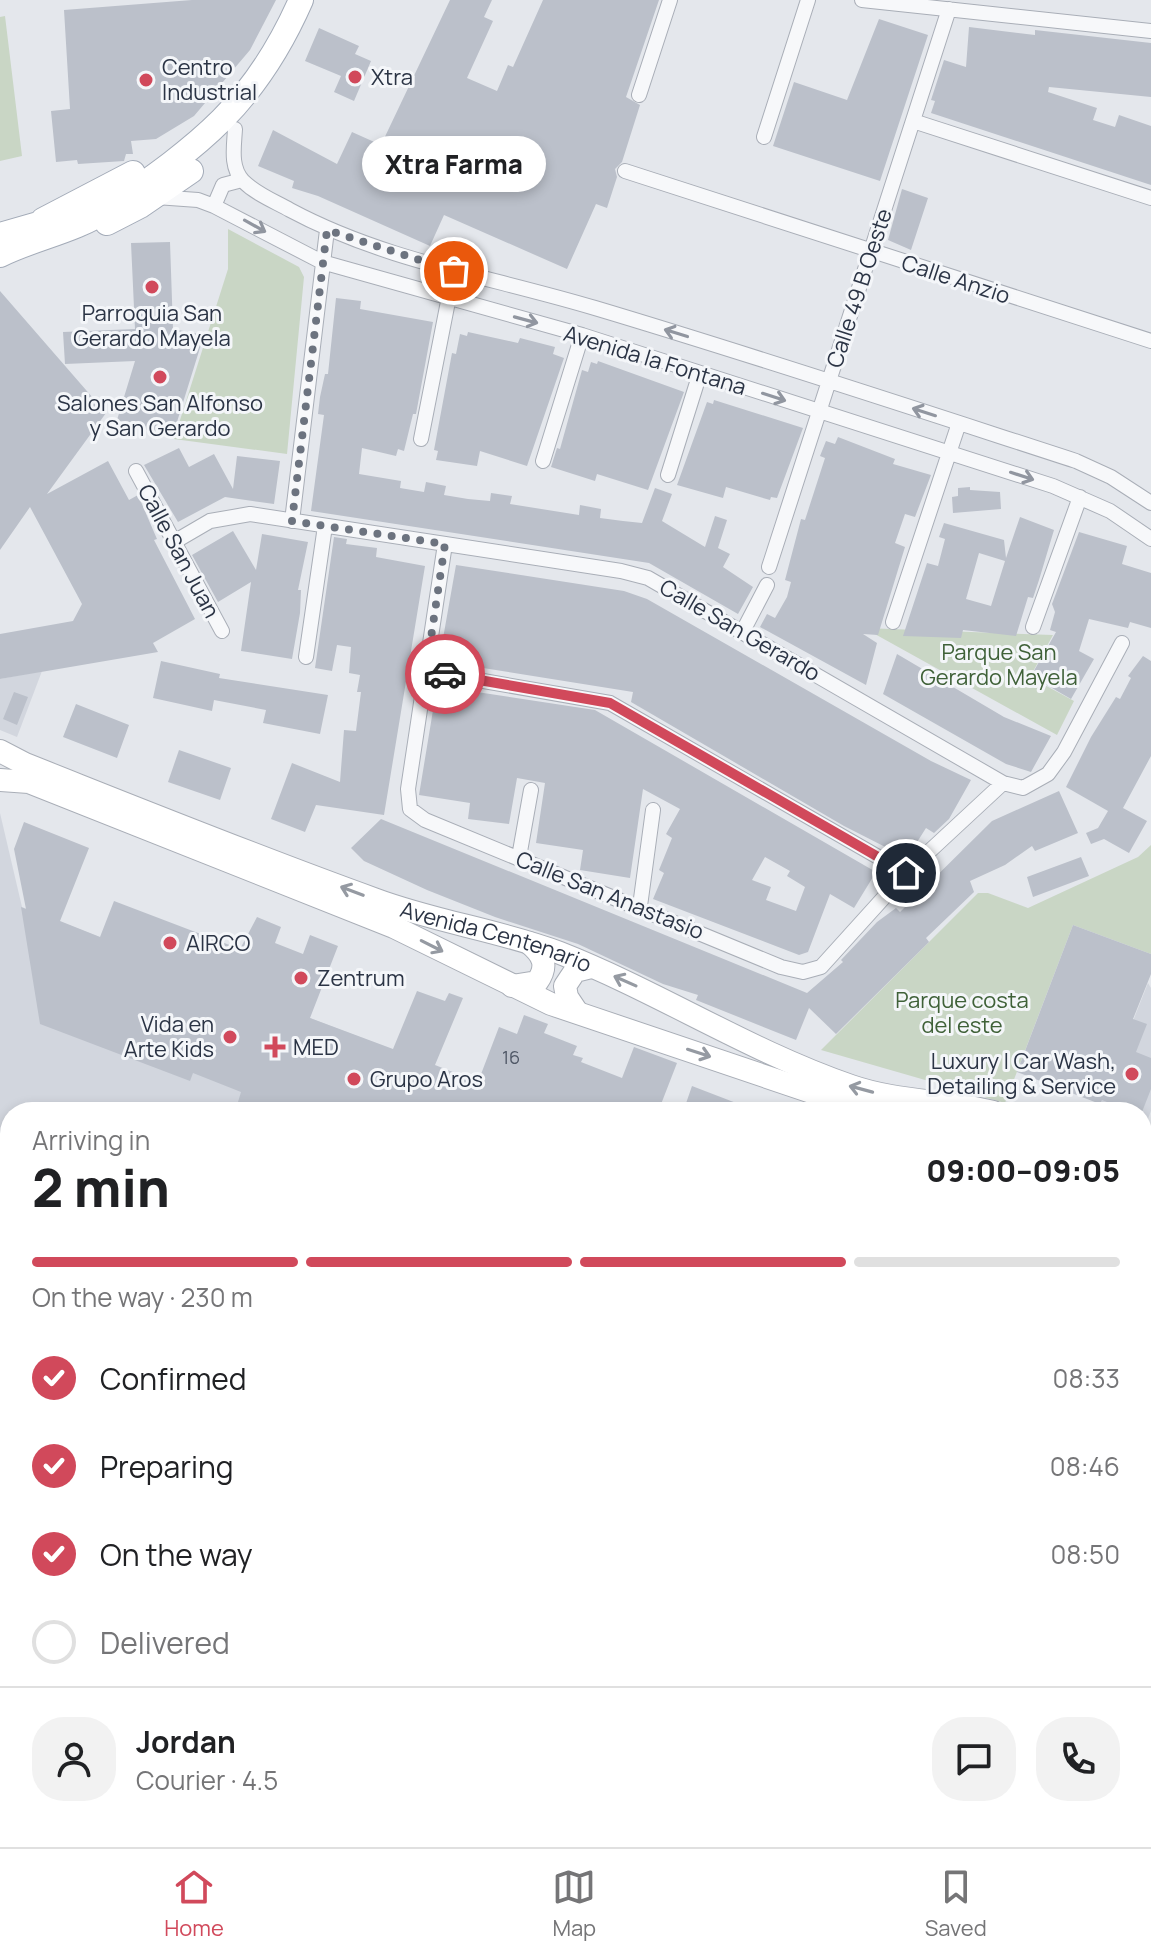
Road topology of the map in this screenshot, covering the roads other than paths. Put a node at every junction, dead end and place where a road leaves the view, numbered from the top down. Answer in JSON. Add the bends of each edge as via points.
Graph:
{"nodes":[{"id":1,"x":284,"y":0,"type":"edge"},
{"id":2,"x":312,"y":0,"type":"edge"},
{"id":3,"x":670,"y":0,"type":"edge"},
{"id":4,"x":808,"y":0,"type":"edge"},
{"id":5,"x":862,"y":0,"type":"edge"},
{"id":6,"x":949,"y":9,"type":"junction"},
{"id":7,"x":1151,"y":31,"type":"edge"},
{"id":8,"x":639,"y":95,"type":"dead end"},
{"id":9,"x":913,"y":121,"type":"junction"},
{"id":10,"x":235,"y":129,"type":"junction"},
{"id":11,"x":764,"y":137,"type":"dead end"},
{"id":12,"x":625,"y":171,"type":"dead end"},
{"id":13,"x":242,"y":180,"type":"junction"},
{"id":14,"x":155,"y":197,"type":"junction"},
{"id":15,"x":1151,"y":198,"type":"edge"},
{"id":16,"x":214,"y":206,"type":"junction"},
{"id":17,"x":48,"y":227,"type":"junction"},
{"id":18,"x":327,"y":230,"type":"junction"},
{"id":19,"x":0,"y":235,"type":"edge"},
{"id":20,"x":870,"y":251,"type":"junction"},
{"id":21,"x":0,"y":255,"type":"edge"},
{"id":22,"x":322,"y":262,"type":"junction"},
{"id":23,"x":454,"y":271,"type":"junction"},
{"id":24,"x":449,"y":301,"type":"junction"},
{"id":25,"x":582,"y":335,"type":"junction"},
{"id":26,"x":1151,"y":341,"type":"edge"},
{"id":27,"x":700,"y":373,"type":"junction"},
{"id":28,"x":829,"y":381,"type":"junction"},
{"id":29,"x":819,"y":412,"type":"junction"},
{"id":30,"x":959,"y":423,"type":"junction"},
{"id":31,"x":421,"y":439,"type":"dead end"},
{"id":32,"x":951,"y":452,"type":"junction"},
{"id":33,"x":543,"y":461,"type":"dead end"},
{"id":34,"x":136,"y":471,"type":"dead end"},
{"id":35,"x":668,"y":475,"type":"dead end"},
{"id":36,"x":1080,"y":497,"type":"junction"},
{"id":37,"x":1151,"y":503,"type":"edge"},
{"id":38,"x":292,"y":521,"type":"junction"},
{"id":39,"x":325,"y":526,"type":"junction"},
{"id":40,"x":1151,"y":539,"type":"edge"},
{"id":41,"x":174,"y":542,"type":"junction"},
{"id":42,"x":445,"y":544,"type":"junction"},
{"id":43,"x":769,"y":567,"type":"dead end"},
{"id":44,"x":767,"y":585,"type":"dead end"},
{"id":45,"x":893,"y":622,"type":"dead end"},
{"id":46,"x":1033,"y":627,"type":"dead end"},
{"id":47,"x":222,"y":631,"type":"dead end"},
{"id":48,"x":743,"y":631,"type":"junction"},
{"id":49,"x":1122,"y":643,"type":"dead end"},
{"id":50,"x":306,"y":657,"type":"dead end"},
{"id":51,"x":426,"y":671,"type":"junction"},
{"id":52,"x":0,"y":751,"type":"edge"},
{"id":53,"x":0,"y":769,"type":"edge"},
{"id":54,"x":0,"y":780,"type":"edge"},
{"id":55,"x":29,"y":782,"type":"junction"},
{"id":56,"x":1003,"y":783,"type":"junction"},
{"id":57,"x":531,"y":790,"type":"dead end"},
{"id":58,"x":653,"y":810,"type":"dead end"},
{"id":59,"x":519,"y":857,"type":"junction"},
{"id":60,"x":906,"y":873,"type":"junction"},
{"id":61,"x":640,"y":906,"type":"junction"},
{"id":62,"x":529,"y":943,"type":"junction"},
{"id":63,"x":591,"y":967,"type":"junction"},
{"id":64,"x":512,"y":986,"type":"junction"},
{"id":65,"x":577,"y":1012,"type":"junction"},
{"id":66,"x":841,"y":1102,"type":"edge"},
{"id":67,"x":928,"y":1102,"type":"edge"}],
"edges":[{"from":1,"to":17,"type":"main road","via":[[245,71],[192,130]]},
{"from":2,"to":10,"type":"main road","via":[[296,43],[269,88]]},
{"from":2,"to":17,"type":"main road","via":[[256,81],[187,154],[117,200]]},
{"from":3,"to":8,"type":"street"},
{"from":4,"to":11,"type":"street"},
{"from":5,"to":6,"type":"street"},
{"from":6,"to":7,"type":"street"},
{"from":6,"to":9,"type":"street","name":"Calle 49 B Oeste"},
{"from":9,"to":15,"type":"street"},
{"from":9,"to":20,"type":"street","name":"Calle 49 B Oeste"},
{"from":10,"to":13,"type":"street","via":[[234,160]]},
{"from":10,"to":14,"type":"main road","via":[[200,164]]},
{"from":12,"to":20,"type":"street","name":"Calle Anzio"},
{"from":13,"to":16,"type":"street","via":[[223,185]]},
{"from":13,"to":18,"type":"street","name":"Avenida la Fontana"},
{"from":14,"to":16,"type":"street","name":"Avenida la Fontana"},
{"from":14,"to":17,"type":"main road","via":[[70,237]]},
{"from":16,"to":22,"type":"street","name":"Avenida la Fontana","one_way":true},
{"from":17,"to":19,"type":"main road"},
{"from":17,"to":21,"type":"main road"},
{"from":18,"to":22,"type":"street"},
{"from":18,"to":23,"type":"street","name":"Avenida la Fontana"},
{"from":20,"to":26,"type":"street","name":"Calle Anzio"},
{"from":20,"to":28,"type":"street","name":"Calle 49 B Oeste"},
{"from":22,"to":24,"type":"street","name":"Avenida la Fontana"},
{"from":22,"to":38,"type":"street"},
{"from":23,"to":24,"type":"street"},
{"from":28,"to":23,"type":"street","name":"Avenida la Fontana","one_way":true,"via":[[544,293]]},
{"from":24,"to":25,"type":"street","name":"Avenida la Fontana","one_way":true},
{"from":24,"to":31,"type":"street"},
{"from":25,"to":27,"type":"street","name":"Avenida la Fontana"},
{"from":25,"to":33,"type":"street"},
{"from":27,"to":29,"type":"street","name":"Avenida la Fontana","one_way":true},
{"from":27,"to":35,"type":"street"},
{"from":28,"to":29,"type":"street","name":"Calle 49 B Oeste"},
{"from":30,"to":28,"type":"street","name":"Avenida la Fontana","one_way":true},
{"from":29,"to":32,"type":"street","name":"Avenida la Fontana"},
{"from":29,"to":43,"type":"street","name":"Calle 49 B Oeste"},
{"from":30,"to":32,"type":"street"},
{"from":30,"to":37,"type":"street","name":"Avenida la Fontana","via":[[1076,461]]},
{"from":32,"to":36,"type":"street","name":"Avenida la Fontana","one_way":true},
{"from":32,"to":45,"type":"street"},
{"from":34,"to":41,"type":"street","name":"Calle San Juan"},
{"from":36,"to":40,"type":"street","name":"Avenida la Fontana"},
{"from":36,"to":46,"type":"street"},
{"from":38,"to":39,"type":"street","name":"Calle San Gerardo"},
{"from":38,"to":41,"type":"street","name":"Calle San Gerardo","via":[[229,515]]},
{"from":39,"to":42,"type":"street","name":"Calle San Gerardo"},
{"from":39,"to":50,"type":"street"},
{"from":41,"to":47,"type":"street","name":"Calle San Juan"},
{"from":42,"to":48,"type":"street","name":"Calle San Gerardo","via":[[648,578]]},
{"from":42,"to":51,"type":"street","name":"Calle San Anastasio"},
{"from":44,"to":48,"type":"street"},
{"from":48,"to":56,"type":"street","name":"Calle San Gerardo"},
{"from":49,"to":56,"type":"street","via":[[1048,774],[1023,788]]},
{"from":51,"to":59,"type":"street","name":"Calle San Anastasio","via":[[408,789],[410,809],[425,820]]},
{"from":51,"to":60,"type":"street","via":[[610,703]]},
{"from":62,"to":52,"type":"main road","name":"Avenida Centenario","one_way":true,"via":[[377,900]]},
{"from":53,"to":55,"type":"street"},
{"from":54,"to":55,"type":"main road","name":"Avenida Centenario"},
{"from":55,"to":64,"type":"main road","name":"Avenida Centenario","one_way":true,"via":[[394,927]]},
{"from":56,"to":60,"type":"street","name":"Calle San Anastasio"},
{"from":57,"to":59,"type":"street"},
{"from":58,"to":61,"type":"street"},
{"from":59,"to":61,"type":"street","name":"Calle San Anastasio"},
{"from":60,"to":61,"type":"street","name":"Calle San Anastasio","via":[[821,967],[803,972]]},
{"from":62,"to":63,"type":"main road","name":"Avenida Centenario"},
{"from":62,"to":64,"type":"main road","via":[[541,954],[544,971],[529,986]]},
{"from":63,"to":65,"type":"main road","via":[[575,971],[565,986]]},
{"from":67,"to":63,"type":"main road","name":"Avenida Centenario","one_way":true,"via":[[853,1087],[786,1061]]},
{"from":64,"to":65,"type":"main road","name":"Avenida Centenario"},
{"from":65,"to":66,"type":"main road","name":"Avenida Centenario","one_way":true}]}
